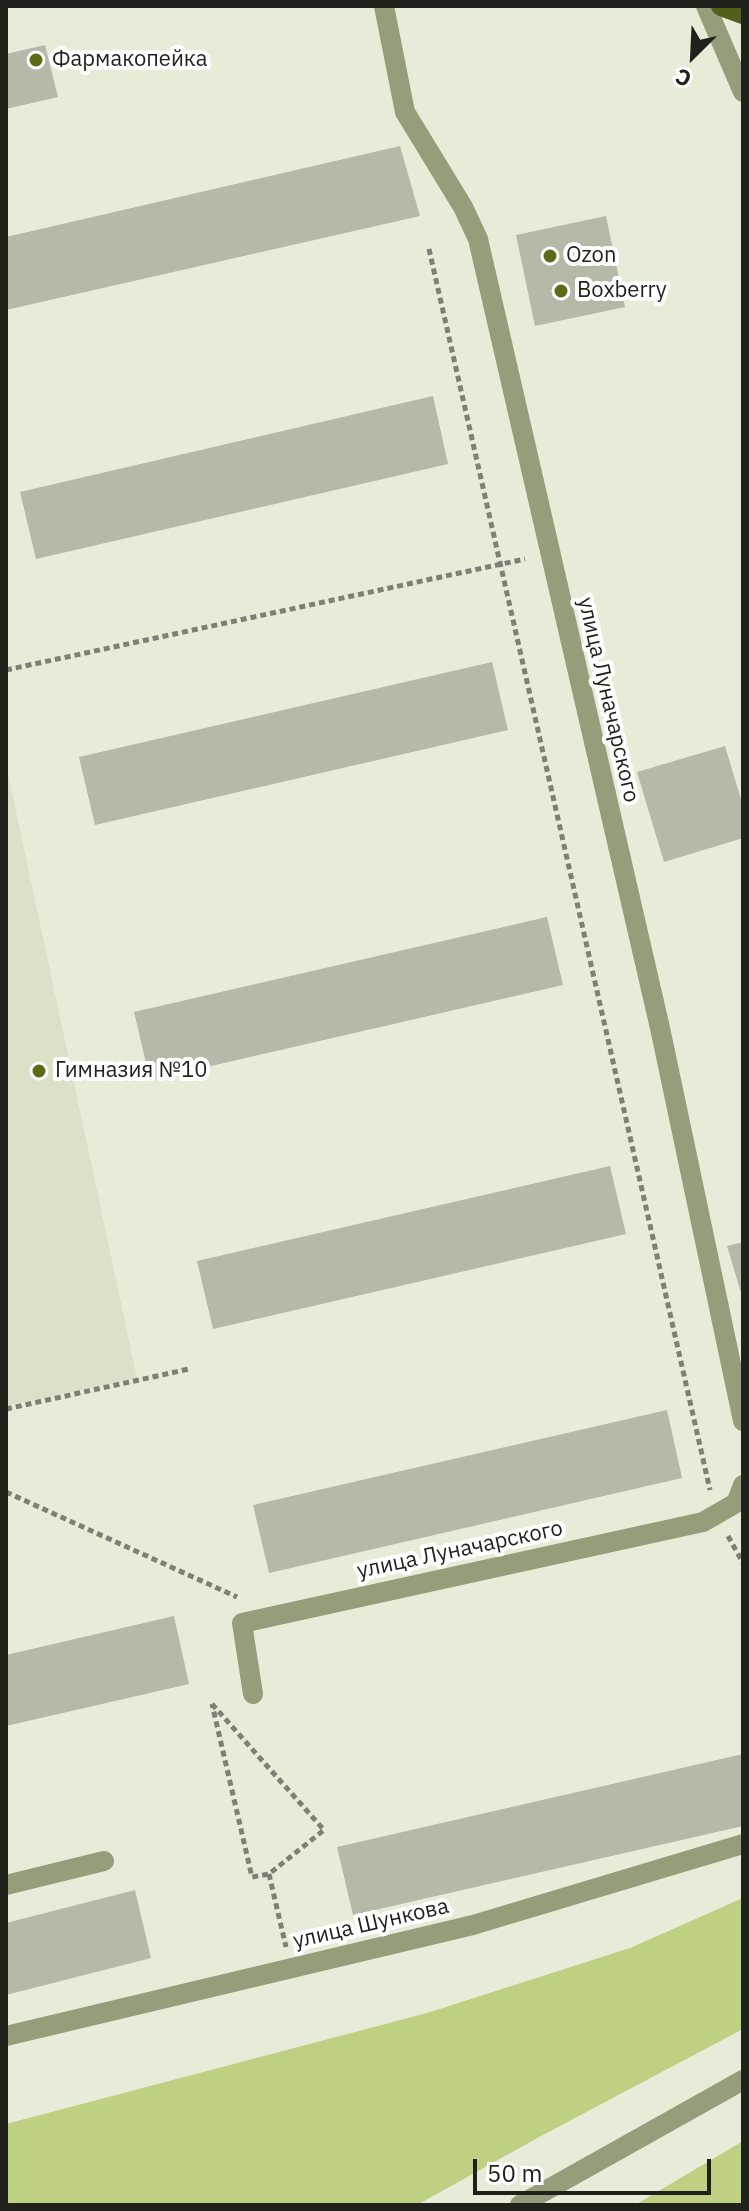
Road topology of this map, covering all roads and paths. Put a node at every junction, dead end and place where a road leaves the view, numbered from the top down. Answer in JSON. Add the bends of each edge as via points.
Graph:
{"nodes":[{"id":1,"x":384,"y":6,"type":"edge"},
{"id":2,"x":706,"y":6,"type":"edge"},
{"id":3,"x":721,"y":6,"type":"edge"},
{"id":4,"x":743,"y":14,"type":"edge"},
{"id":5,"x":743,"y":92,"type":"edge"},
{"id":6,"x":429,"y":249,"type":"dead end"},
{"id":7,"x":550,"y":554,"type":"junction"},
{"id":8,"x":500,"y":564,"type":"junction"},
{"id":9,"x":6,"y":670,"type":"edge"},
{"id":10,"x":189,"y":1369,"type":"dead end"},
{"id":11,"x":6,"y":1409,"type":"edge"},
{"id":12,"x":743,"y":1421,"type":"edge"},
{"id":13,"x":743,"y":1485,"type":"edge"},
{"id":14,"x":6,"y":1492,"type":"edge"},
{"id":15,"x":715,"y":1515,"type":"junction"},
{"id":16,"x":743,"y":1563,"type":"edge"},
{"id":17,"x":237,"y":1597,"type":"dead end"},
{"id":18,"x":253,"y":1694,"type":"dead end"},
{"id":19,"x":743,"y":1844,"type":"edge"},
{"id":20,"x":104,"y":1861,"type":"dead end"},
{"id":21,"x":269,"y":1874,"type":"junction"},
{"id":22,"x":6,"y":1885,"type":"edge"},
{"id":23,"x":291,"y":1968,"type":"junction"},
{"id":24,"x":6,"y":2036,"type":"edge"},
{"id":25,"x":743,"y":2080,"type":"edge"},
{"id":26,"x":520,"y":2205,"type":"edge"}],
"edges":[{"from":1,"to":7,"type":"street","name":"улица Луначарского","via":[[405,112],[478,239]]},
{"from":2,"to":5,"type":"street"},
{"from":3,"to":4,"type":"main road"},
{"from":6,"to":8,"type":"path"},
{"from":7,"to":8,"type":"path"},
{"from":7,"to":12,"type":"street","name":"улица Луначарского","via":[[660,1028]]},
{"from":8,"to":9,"type":"path"},
{"from":8,"to":15,"type":"path"},
{"from":10,"to":11,"type":"path"},
{"from":13,"to":15,"type":"street","name":"улица Луначарского","via":[[736,1503]]},
{"from":14,"to":17,"type":"path"},
{"from":15,"to":16,"type":"path"},
{"from":15,"to":18,"type":"street","name":"улица Луначарского","via":[[703,1522],[242,1623]]},
{"from":19,"to":23,"type":"street","name":"улица Шункова","via":[[473,1925]]},
{"from":20,"to":22,"type":"street"},
{"from":21,"to":21,"type":"path","via":[[324,1830],[212,1704],[252,1877]]},
{"from":21,"to":23,"type":"path"},
{"from":23,"to":24,"type":"street","name":"улица Шункова"},
{"from":25,"to":26,"type":"street"}]}
